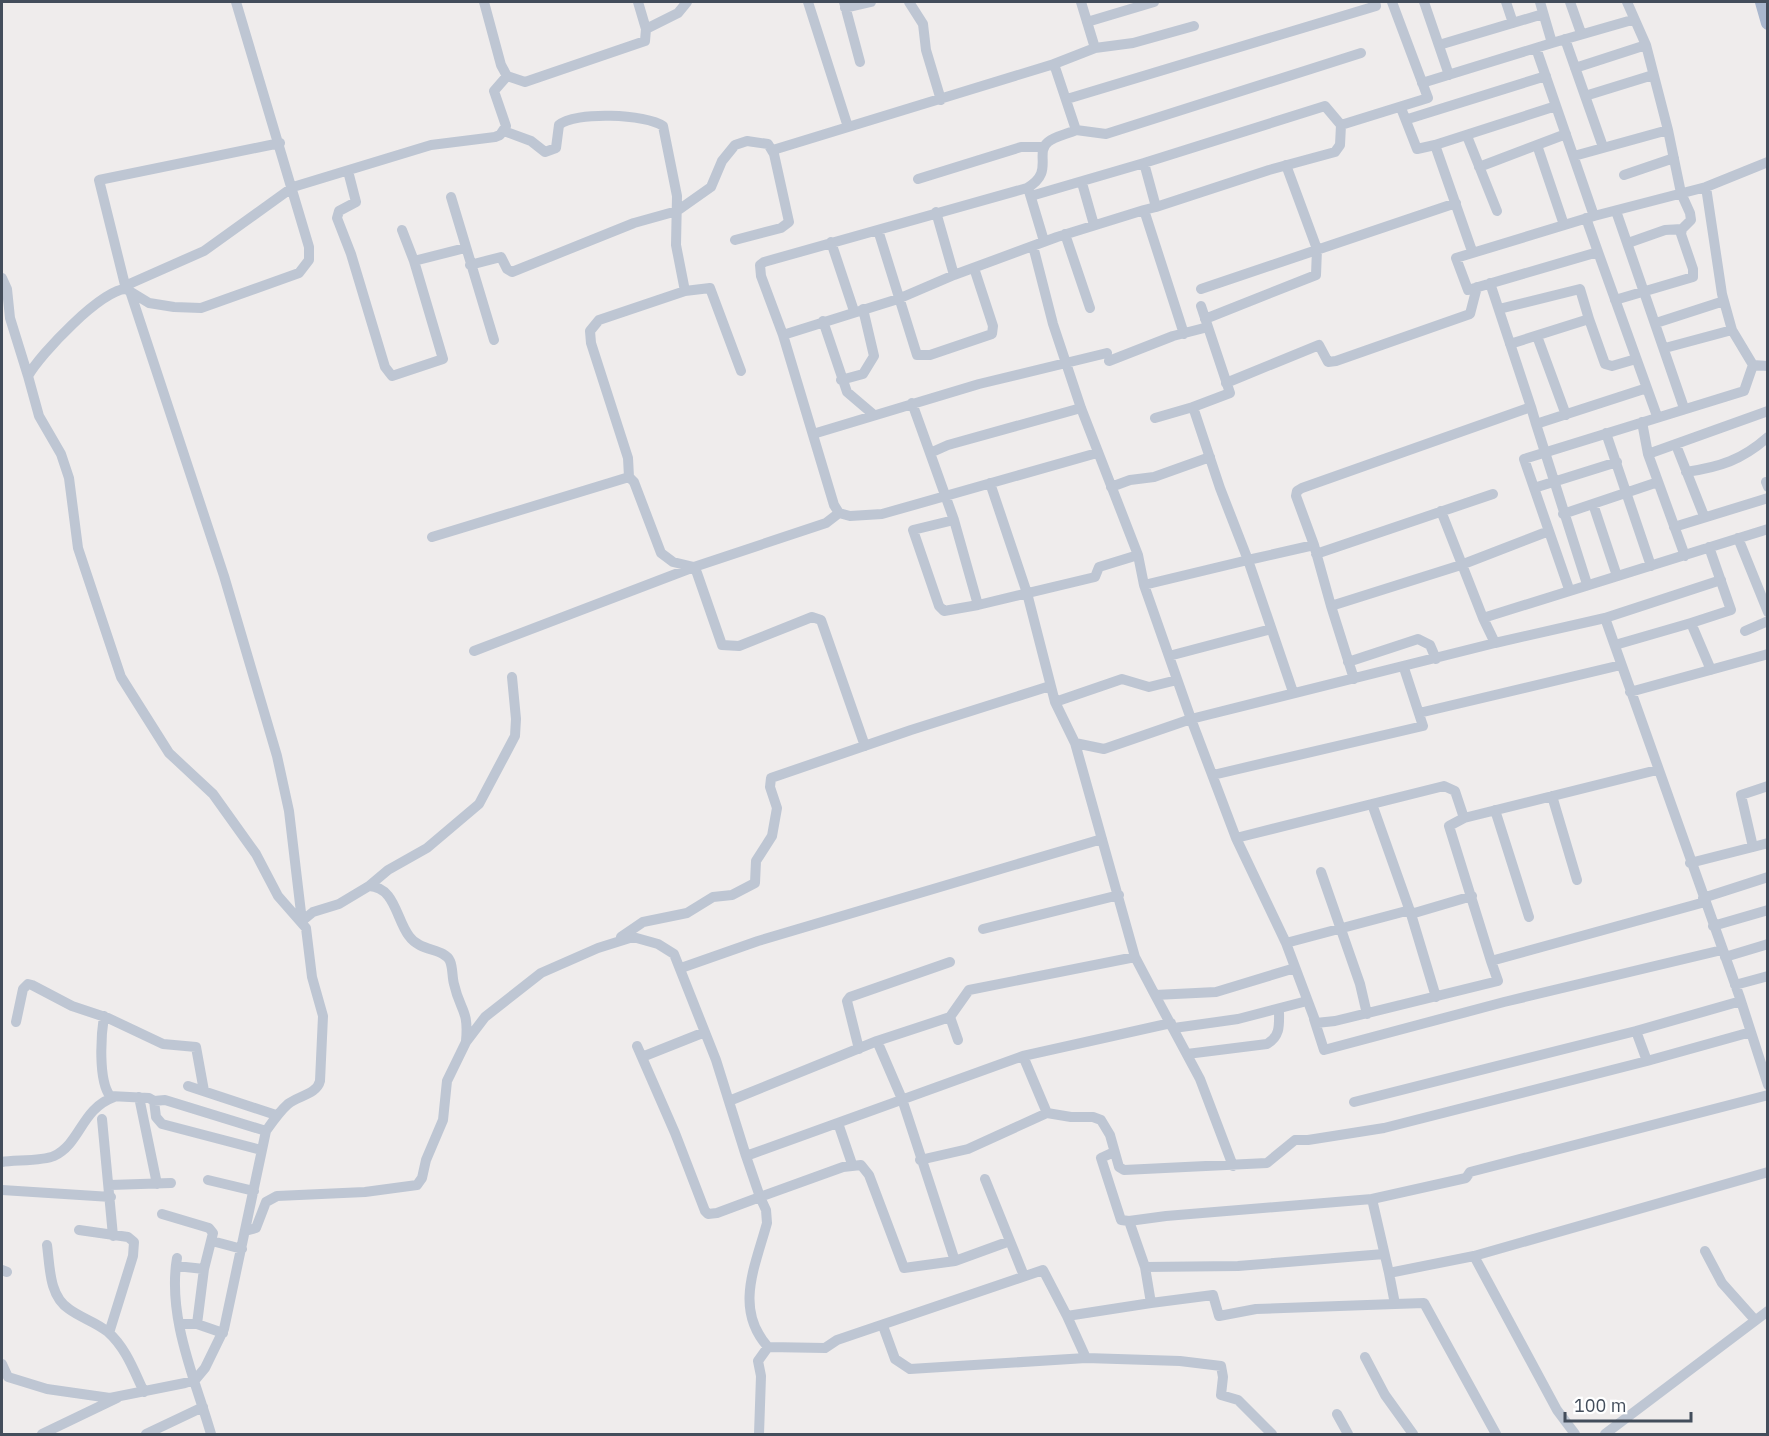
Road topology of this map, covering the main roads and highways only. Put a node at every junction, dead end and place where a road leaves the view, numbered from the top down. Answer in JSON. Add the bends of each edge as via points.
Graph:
{"nodes":[{"id":1,"x":1762,"y":2,"type":"edge"},
{"id":2,"x":1767,"y":23,"type":"edge"}],
"edges":[{"from":1,"to":2,"type":"main road"}]}
